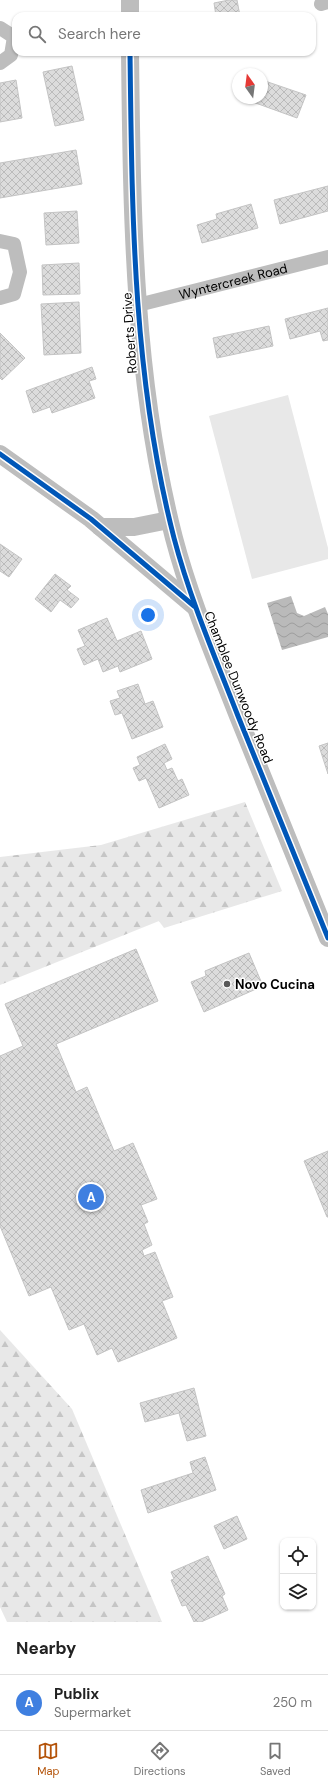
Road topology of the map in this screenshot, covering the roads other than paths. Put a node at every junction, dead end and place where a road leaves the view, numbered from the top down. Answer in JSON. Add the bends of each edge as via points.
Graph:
{"nodes":[{"id":1,"x":130,"y":0,"type":"edge"},
{"id":2,"x":130,"y":12,"type":"edge"},
{"id":3,"x":0,"y":28,"type":"edge"},
{"id":4,"x":12,"y":36,"type":"edge"},
{"id":5,"x":12,"y":49,"type":"edge"},
{"id":6,"x":130,"y":56,"type":"edge"},
{"id":7,"x":0,"y":63,"type":"edge"},
{"id":8,"x":0,"y":241,"type":"edge"},
{"id":9,"x":328,"y":257,"type":"edge"},
{"id":10,"x":0,"y":298,"type":"edge"},
{"id":11,"x":138,"y":305,"type":"junction"},
{"id":12,"x":0,"y":454,"type":"edge"},
{"id":13,"x":169,"y":520,"type":"junction"},
{"id":14,"x":100,"y":527,"type":"junction"},
{"id":15,"x":194,"y":606,"type":"junction"},
{"id":16,"x":328,"y":938,"type":"edge"}],
"edges":[{"from":1,"to":2,"type":"street"},
{"from":3,"to":4,"type":"street"},
{"from":5,"to":7,"type":"street","via":[[11,55]]},
{"from":6,"to":11,"type":"street","name":"Roberts Drive","via":[[132,235]]},
{"from":8,"to":10,"type":"street","via":[[14,244],[20,272],[14,294]]},
{"from":9,"to":11,"type":"street","name":"Wyntercreek Road"},
{"from":11,"to":13,"type":"street","name":"Roberts Drive","via":[[143,375]]},
{"from":12,"to":14,"type":"street","name":"Chamblee Dunwoody Road"},
{"from":13,"to":14,"type":"street","via":[[134,527]]},
{"from":13,"to":15,"type":"street","name":"Roberts Drive"},
{"from":14,"to":15,"type":"street","name":"Chamblee Dunwoody Road"},
{"from":15,"to":16,"type":"street","name":"Chamblee Dunwoody Road"}]}
